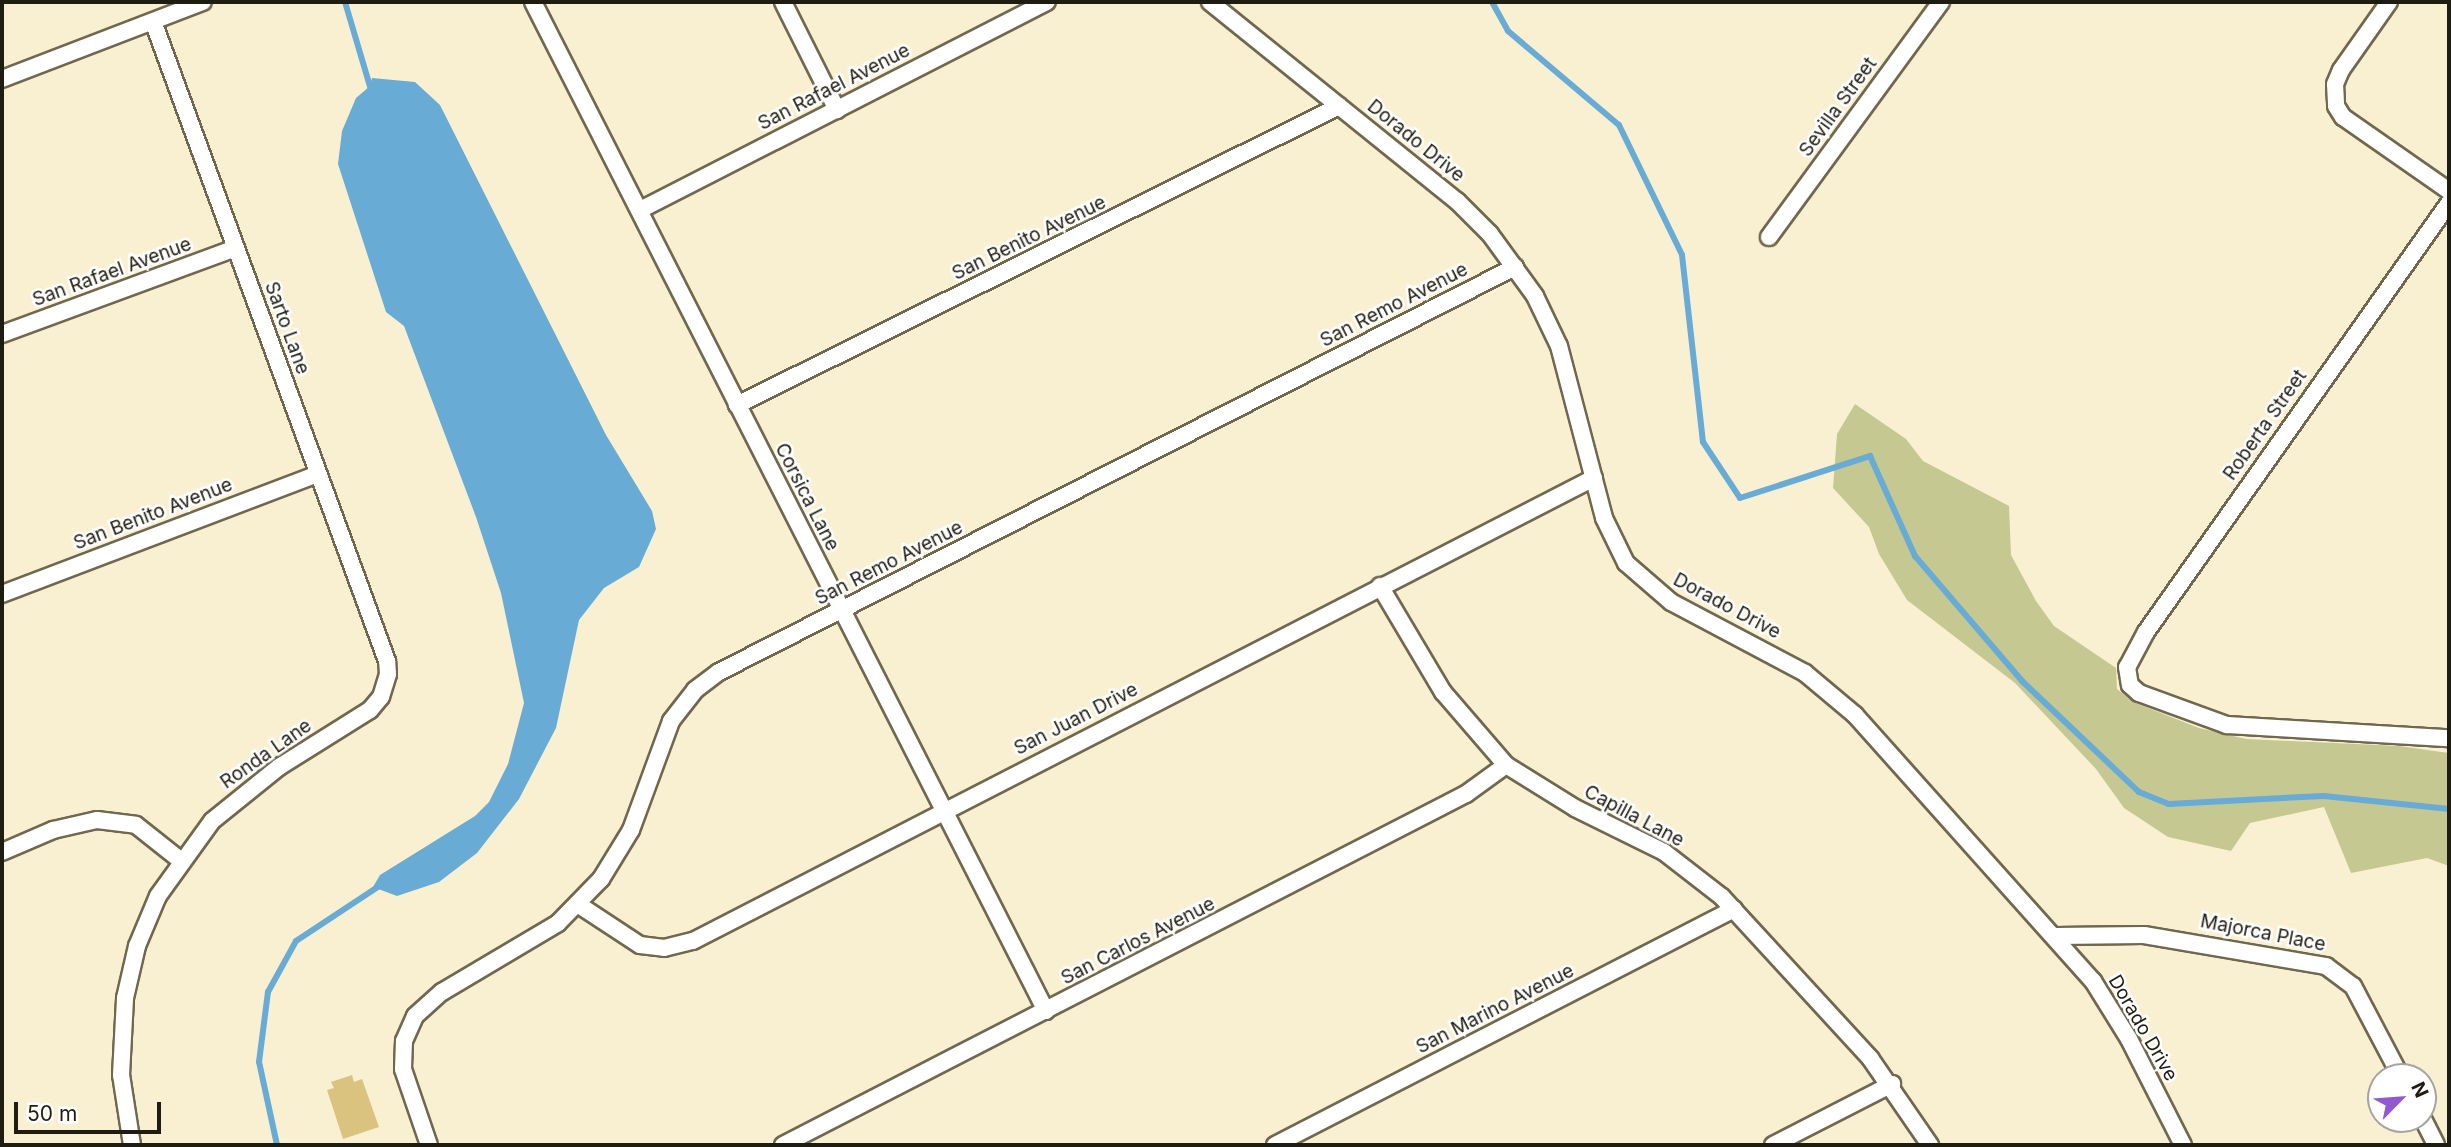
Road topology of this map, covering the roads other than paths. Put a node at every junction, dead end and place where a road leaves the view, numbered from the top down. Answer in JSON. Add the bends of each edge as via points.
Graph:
{"nodes":[{"id":1,"x":202,"y":2,"type":"edge"},
{"id":2,"x":533,"y":2,"type":"edge"},
{"id":3,"x":783,"y":2,"type":"edge"},
{"id":4,"x":1047,"y":2,"type":"edge"},
{"id":5,"x":1210,"y":2,"type":"edge"},
{"id":6,"x":1941,"y":2,"type":"edge"},
{"id":7,"x":2389,"y":2,"type":"edge"},
{"id":8,"x":154,"y":24,"type":"junction"},
{"id":9,"x":2,"y":79,"type":"edge"},
{"id":10,"x":1339,"y":106,"type":"junction"},
{"id":11,"x":837,"y":110,"type":"junction"},
{"id":12,"x":2449,"y":191,"type":"edge"},
{"id":13,"x":2449,"y":203,"type":"edge"},
{"id":14,"x":640,"y":210,"type":"junction"},
{"id":15,"x":1769,"y":237,"type":"dead end"},
{"id":16,"x":236,"y":248,"type":"junction"},
{"id":17,"x":1515,"y":267,"type":"junction"},
{"id":18,"x":2,"y":334,"type":"edge"},
{"id":19,"x":737,"y":405,"type":"junction"},
{"id":20,"x":318,"y":474,"type":"junction"},
{"id":21,"x":1594,"y":478,"type":"junction"},
{"id":22,"x":1380,"y":586,"type":"junction"},
{"id":23,"x":2,"y":594,"type":"edge"},
{"id":24,"x":841,"y":611,"type":"junction"},
{"id":25,"x":382,"y":647,"type":"joint"},
{"id":26,"x":2449,"y":738,"type":"edge"},
{"id":27,"x":1506,"y":765,"type":"junction"},
{"id":28,"x":943,"y":810,"type":"junction"},
{"id":29,"x":2,"y":852,"type":"edge"},
{"id":30,"x":180,"y":860,"type":"junction"},
{"id":31,"x":579,"y":905,"type":"junction"},
{"id":32,"x":1734,"y":909,"type":"junction"},
{"id":33,"x":2056,"y":936,"type":"junction"},
{"id":34,"x":1046,"y":1011,"type":"junction"},
{"id":35,"x":2394,"y":1063,"type":"edge"},
{"id":36,"x":1892,"y":1084,"type":"junction"},
{"id":37,"x":132,"y":1145,"type":"edge"},
{"id":38,"x":429,"y":1145,"type":"edge"},
{"id":39,"x":783,"y":1145,"type":"edge"},
{"id":40,"x":1275,"y":1145,"type":"edge"},
{"id":41,"x":1773,"y":1145,"type":"edge"},
{"id":42,"x":1930,"y":1145,"type":"edge"},
{"id":43,"x":2183,"y":1145,"type":"edge"}],
"edges":[{"from":1,"to":8,"type":"street"},
{"from":2,"to":14,"type":"street","name":"Corsica Lane"},
{"from":3,"to":11,"type":"street"},
{"from":4,"to":11,"type":"street","name":"San Rafael Avenue"},
{"from":5,"to":10,"type":"street","name":"Dorado Drive"},
{"from":6,"to":15,"type":"street","name":"Sevilla Street"},
{"from":7,"to":12,"type":"street","via":[[2341,69],[2334,96],[2343,117]]},
{"from":8,"to":9,"type":"street"},
{"from":8,"to":16,"type":"street","name":"Sarto Lane"},
{"from":10,"to":17,"type":"street","name":"Dorado Drive","via":[[1475,218]]},
{"from":10,"to":19,"type":"street","name":"San Benito Avenue"},
{"from":11,"to":14,"type":"street","name":"San Rafael Avenue"},
{"from":13,"to":26,"type":"street","name":"Roberta Street","via":[[2146,632],[2127,667],[2127,677],[2138,692],[2227,725]]},
{"from":14,"to":19,"type":"street","name":"Corsica Lane"},
{"from":16,"to":18,"type":"street","name":"San Rafael Avenue"},
{"from":16,"to":20,"type":"street","name":"Sarto Lane"},
{"from":17,"to":21,"type":"street","name":"Dorado Drive","via":[[1559,346]]},
{"from":17,"to":24,"type":"street","name":"San Remo Avenue"},
{"from":19,"to":24,"type":"street","name":"Corsica Lane"},
{"from":20,"to":23,"type":"street","name":"San Benito Avenue"},
{"from":20,"to":25,"type":"street","name":"Sarto Lane"},
{"from":21,"to":22,"type":"street","name":"San Juan Drive"},
{"from":21,"to":33,"type":"street","name":"Dorado Drive","via":[[1614,543],[1640,579],[1688,612],[1780,657],[1829,691]]},
{"from":22,"to":27,"type":"street","name":"Capilla Lane","via":[[1443,692]]},
{"from":22,"to":28,"type":"street","name":"San Juan Drive"},
{"from":24,"to":28,"type":"street","name":"Corsica Lane"},
{"from":24,"to":31,"type":"street","name":"San Remo Avenue","via":[[719,673],[685,701],[665,734],[627,837]]},
{"from":25,"to":30,"type":"street","name":"Ronda Lane","via":[[388,674],[381,697],[370,710],[241,794]]},
{"from":27,"to":32,"type":"street","name":"Capilla Lane","via":[[1575,808],[1664,852]]},
{"from":27,"to":34,"type":"street","name":"San Carlos Avenue","via":[[1466,794]]},
{"from":28,"to":31,"type":"street","name":"San Juan Drive","via":[[678,946],[655,948],[632,942]]},
{"from":28,"to":34,"type":"street","name":"Corsica Lane"},
{"from":29,"to":30,"type":"street","via":[[53,830],[97,820],[136,825]]},
{"from":30,"to":37,"type":"street","name":"Ronda Lane","via":[[147,919],[125,998],[121,1075]]},
{"from":31,"to":38,"type":"street","name":"San Remo Avenue","via":[[540,935],[442,992],[408,1029],[403,1069]]},
{"from":32,"to":36,"type":"street","name":"Capilla Lane"},
{"from":32,"to":40,"type":"street","name":"San Marino Avenue"},
{"from":33,"to":35,"type":"street","name":"Majorca Place","via":[[2144,934],[2326,965],[2353,986]]},
{"from":33,"to":43,"type":"street","name":"Dorado Drive","via":[[2111,1009]]},
{"from":34,"to":39,"type":"street","name":"San Carlos Avenue"},
{"from":36,"to":41,"type":"street"},
{"from":36,"to":42,"type":"street","name":"Capilla Lane"}]}
